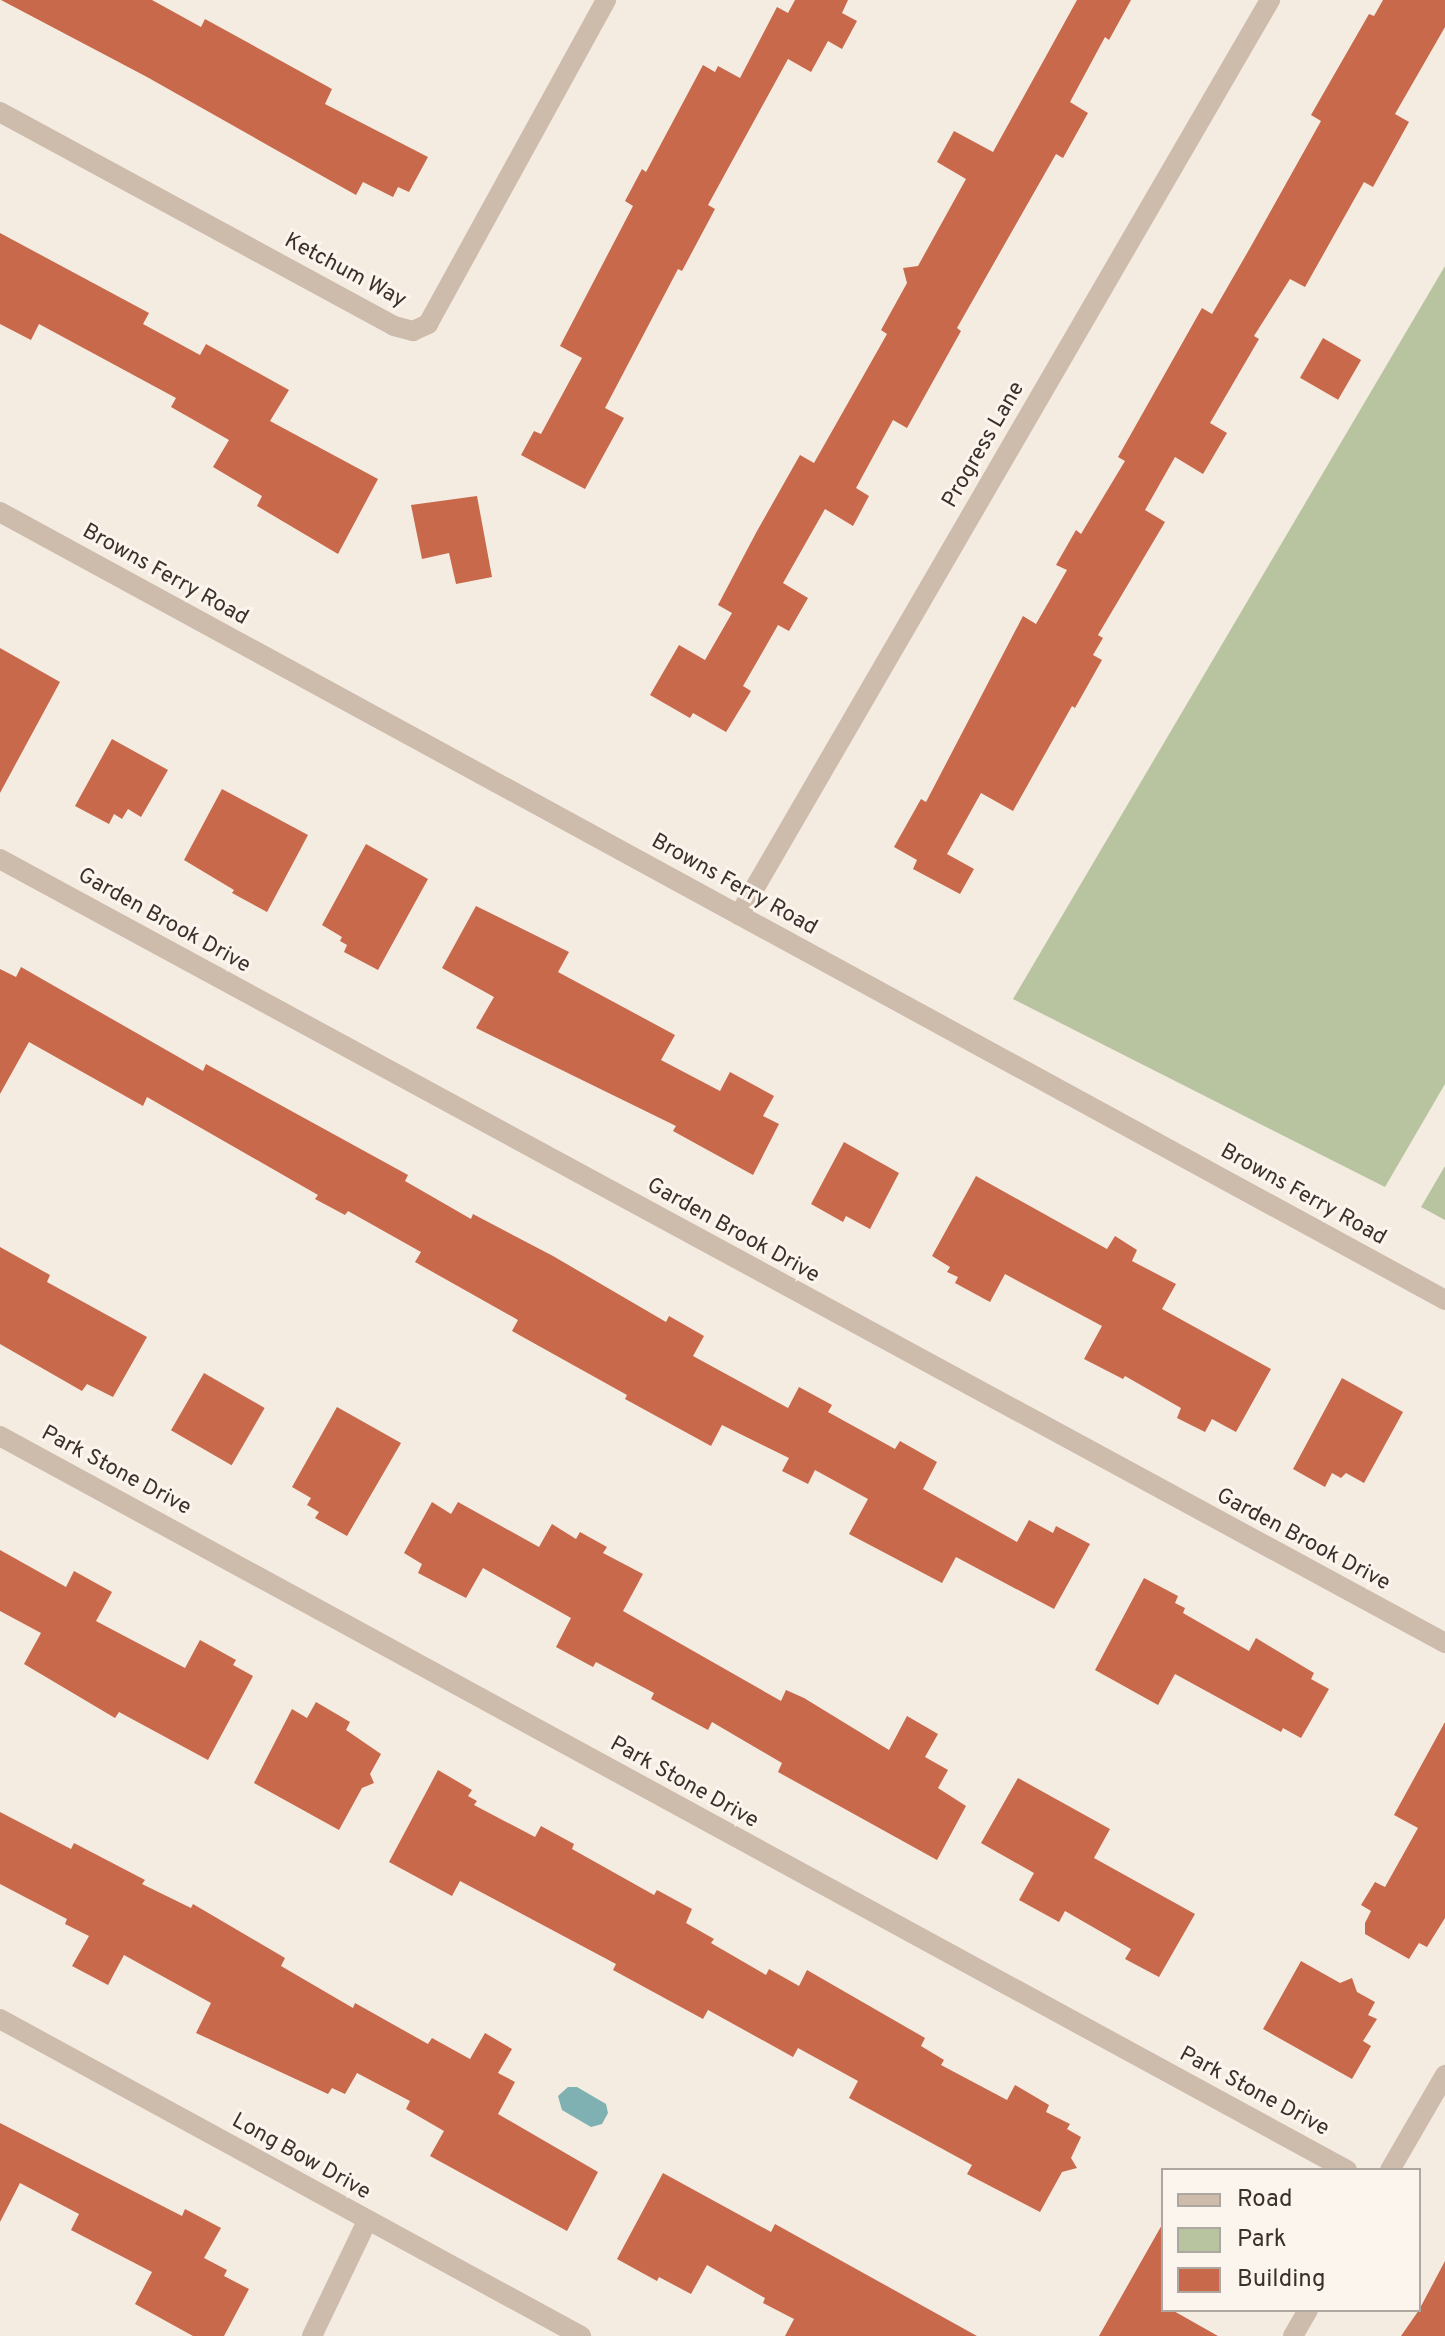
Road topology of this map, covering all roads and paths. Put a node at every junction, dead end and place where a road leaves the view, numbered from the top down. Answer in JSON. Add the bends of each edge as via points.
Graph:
{"nodes":[{"id":1,"x":606,"y":0,"type":"edge"},
{"id":2,"x":1270,"y":0,"type":"edge"},
{"id":3,"x":0,"y":112,"type":"edge"},
{"id":4,"x":0,"y":512,"type":"edge"},
{"id":5,"x":0,"y":859,"type":"edge"},
{"id":6,"x":739,"y":915,"type":"junction"},
{"id":7,"x":1445,"y":1300,"type":"edge"},
{"id":8,"x":0,"y":1436,"type":"edge"},
{"id":9,"x":1445,"y":1643,"type":"edge"},
{"id":10,"x":0,"y":2019,"type":"edge"},
{"id":11,"x":1445,"y":2075,"type":"edge"},
{"id":12,"x":1343,"y":2168,"type":"edge"},
{"id":13,"x":1391,"y":2168,"type":"edge"},
{"id":14,"x":367,"y":2221,"type":"junction"},
{"id":15,"x":1307,"y":2312,"type":"edge"},
{"id":16,"x":312,"y":2336,"type":"edge"},
{"id":17,"x":581,"y":2336,"type":"edge"},
{"id":18,"x":1293,"y":2336,"type":"edge"}],
"edges":[{"from":1,"to":3,"type":"street","name":"Ketchum Way","via":[[428,324],[413,331],[394,326]]},
{"from":2,"to":6,"type":"street","name":"Progress Lane"},
{"from":4,"to":6,"type":"street","name":"Browns Ferry Road"},
{"from":5,"to":9,"type":"street","name":"Garden Brook Drive"},
{"from":6,"to":7,"type":"street","name":"Browns Ferry Road"},
{"from":8,"to":12,"type":"street","name":"Park Stone Drive"},
{"from":10,"to":14,"type":"street","name":"Long Bow Drive"},
{"from":11,"to":13,"type":"street"},
{"from":14,"to":16,"type":"street"},
{"from":14,"to":17,"type":"street","name":"Long Bow Drive"},
{"from":15,"to":18,"type":"street"}]}
